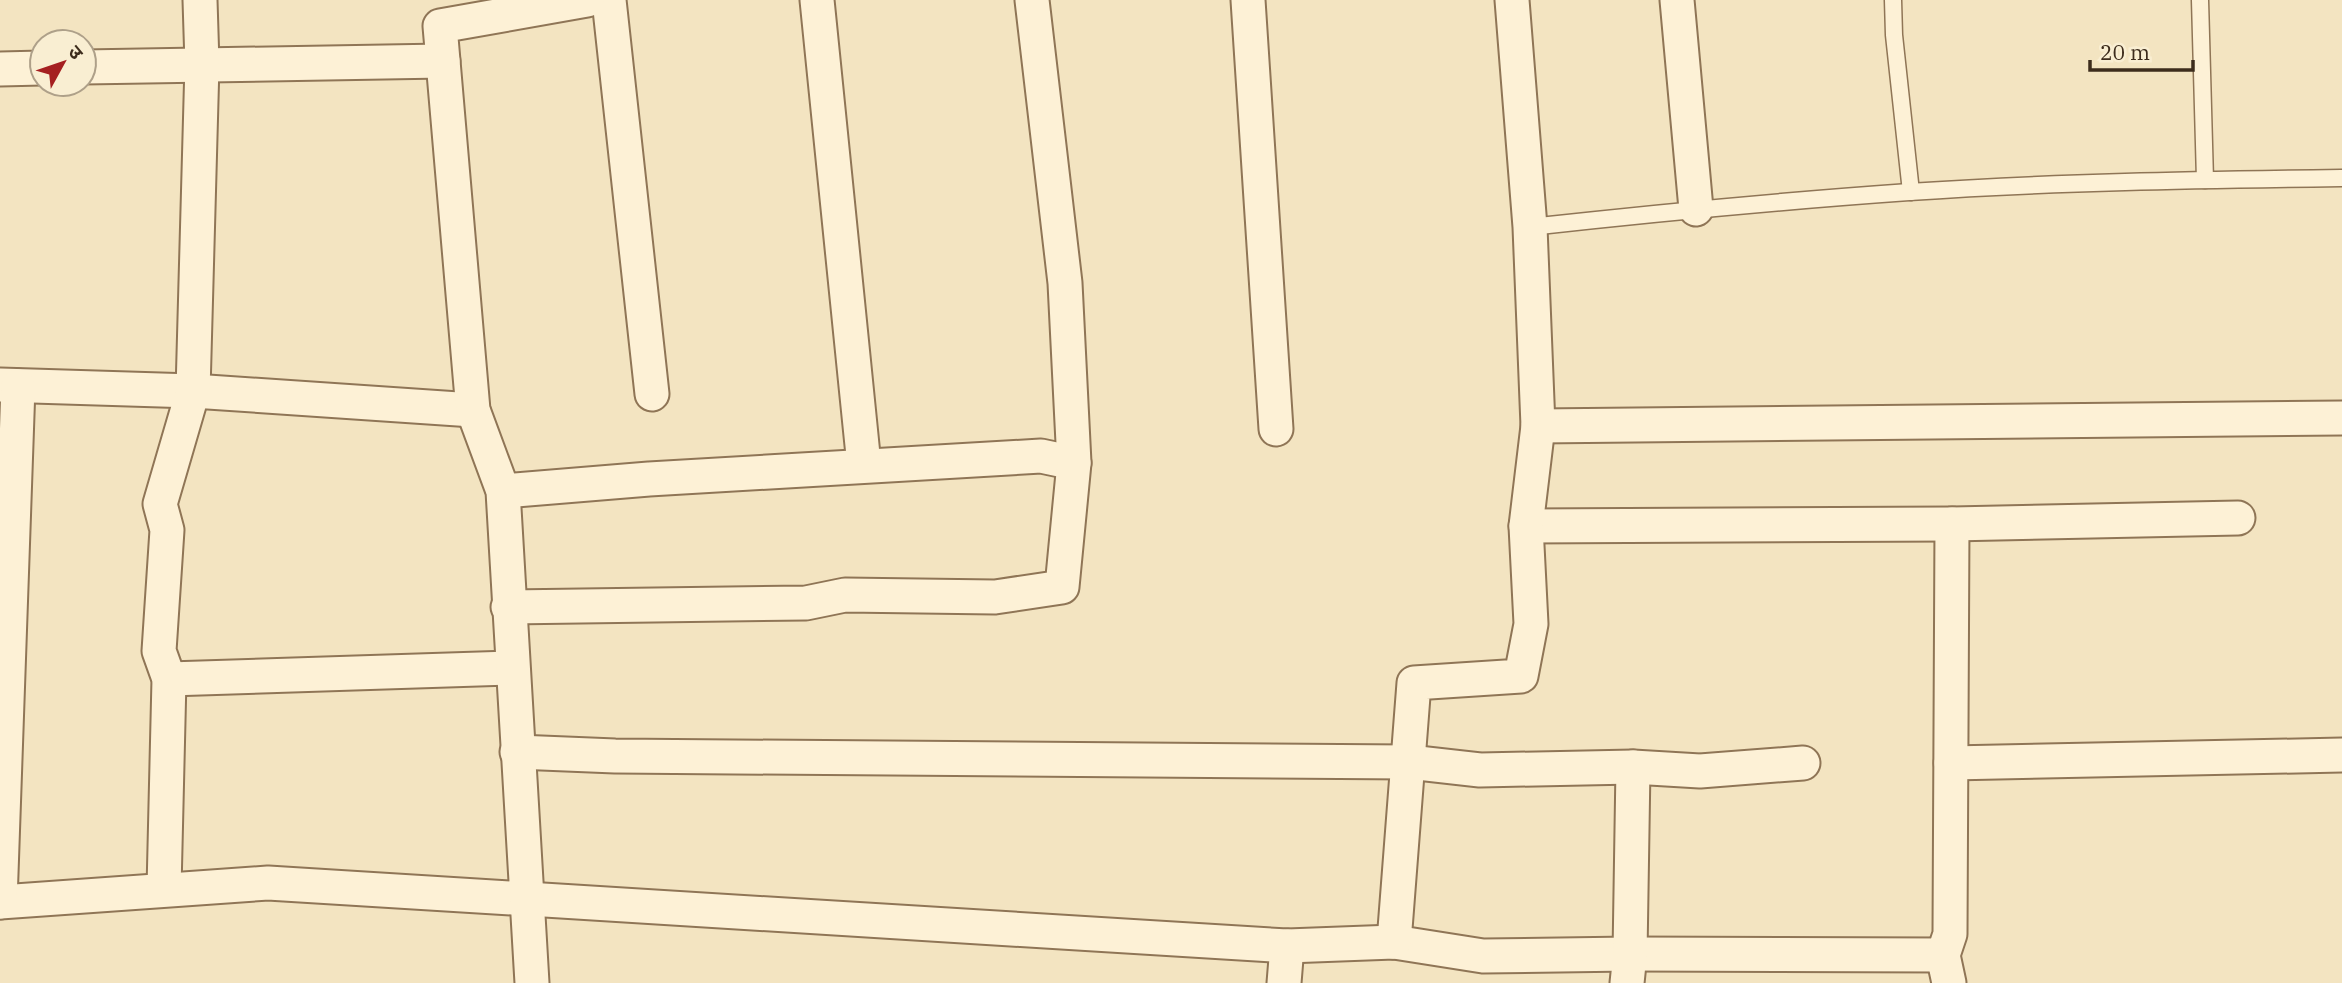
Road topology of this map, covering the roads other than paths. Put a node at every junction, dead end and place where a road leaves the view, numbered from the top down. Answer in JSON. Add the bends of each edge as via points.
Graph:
{"nodes":[{"id":1,"x":200,"y":0,"type":"edge"},
{"id":2,"x":587,"y":0,"type":"edge"},
{"id":3,"x":609,"y":0,"type":"edge"},
{"id":4,"x":817,"y":0,"type":"edge"},
{"id":5,"x":1032,"y":0,"type":"edge"},
{"id":6,"x":1248,"y":0,"type":"edge"},
{"id":7,"x":1512,"y":0,"type":"edge"},
{"id":8,"x":1677,"y":0,"type":"edge"},
{"id":9,"x":1892,"y":0,"type":"edge"},
{"id":10,"x":2200,"y":0,"type":"edge"},
{"id":11,"x":443,"y":61,"type":"junction"},
{"id":12,"x":202,"y":64,"type":"junction"},
{"id":13,"x":98,"y":67,"type":"edge"},
{"id":14,"x":28,"y":68,"type":"edge"},
{"id":15,"x":0,"y":69,"type":"edge"},
{"id":16,"x":2342,"y":177,"type":"edge"},
{"id":17,"x":2205,"y":180,"type":"junction"},
{"id":18,"x":1911,"y":192,"type":"junction"},
{"id":19,"x":1696,"y":209,"type":"junction"},
{"id":20,"x":1530,"y":227,"type":"junction"},
{"id":21,"x":9,"y":385,"type":"edge"},
{"id":22,"x":193,"y":391,"type":"junction"},
{"id":23,"x":652,"y":394,"type":"dead end"},
{"id":24,"x":472,"y":410,"type":"junction"},
{"id":25,"x":2342,"y":418,"type":"edge"},
{"id":26,"x":1538,"y":426,"type":"junction"},
{"id":27,"x":1276,"y":429,"type":"dead end"},
{"id":28,"x":1074,"y":463,"type":"junction"},
{"id":29,"x":864,"y":466,"type":"junction"},
{"id":30,"x":503,"y":491,"type":"junction"},
{"id":31,"x":2238,"y":518,"type":"dead end"},
{"id":32,"x":1952,"y":523,"type":"junction"},
{"id":33,"x":1526,"y":526,"type":"junction"},
{"id":34,"x":508,"y":607,"type":"junction"},
{"id":35,"x":512,"y":668,"type":"junction"},
{"id":36,"x":169,"y":679,"type":"junction"},
{"id":37,"x":517,"y":752,"type":"junction"},
{"id":38,"x":2342,"y":755,"type":"edge"},
{"id":39,"x":1409,"y":762,"type":"junction"},
{"id":40,"x":1803,"y":763,"type":"dead end"},
{"id":41,"x":1951,"y":763,"type":"junction"},
{"id":42,"x":1633,"y":767,"type":"junction"},
{"id":43,"x":164,"y":889,"type":"junction"},
{"id":44,"x":527,"y":898,"type":"junction"},
{"id":45,"x":0,"y":902,"type":"edge"},
{"id":46,"x":1394,"y":942,"type":"junction"},
{"id":47,"x":1287,"y":946,"type":"junction"},
{"id":48,"x":1628,"y":968,"type":"edge"},
{"id":49,"x":1946,"y":969,"type":"edge"},
{"id":50,"x":532,"y":983,"type":"edge"},
{"id":51,"x":1284,"y":983,"type":"edge"}],
"edges":[{"from":1,"to":12,"type":"street"},
{"from":2,"to":11,"type":"street","via":[[440,26]]},
{"from":3,"to":23,"type":"street"},
{"from":4,"to":29,"type":"street"},
{"from":5,"to":28,"type":"street","via":[[1065,283]]},
{"from":6,"to":27,"type":"street"},
{"from":7,"to":20,"type":"street"},
{"from":8,"to":19,"type":"street"},
{"from":9,"to":18,"type":"lane"},
{"from":10,"to":17,"type":"lane"},
{"from":11,"to":12,"type":"street"},
{"from":11,"to":24,"type":"street"},
{"from":12,"to":13,"type":"street"},
{"from":12,"to":22,"type":"street"},
{"from":14,"to":15,"type":"street"},
{"from":16,"to":17,"type":"lane"},
{"from":17,"to":18,"type":"lane"},
{"from":18,"to":19,"type":"lane"},
{"from":19,"to":20,"type":"lane"},
{"from":20,"to":26,"type":"street"},
{"from":21,"to":22,"type":"street"},
{"from":21,"to":45,"type":"street"},
{"from":22,"to":24,"type":"street"},
{"from":22,"to":36,"type":"street","via":[[160,504],[167,530],[159,651]]},
{"from":24,"to":30,"type":"street"},
{"from":25,"to":26,"type":"street"},
{"from":26,"to":33,"type":"street"},
{"from":28,"to":29,"type":"street","via":[[1041,456]]},
{"from":28,"to":34,"type":"street","via":[[1062,587],[995,597],[845,595],[806,603]]},
{"from":29,"to":30,"type":"street"},
{"from":30,"to":34,"type":"street"},
{"from":31,"to":32,"type":"street"},
{"from":32,"to":33,"type":"street"},
{"from":32,"to":41,"type":"street"},
{"from":33,"to":39,"type":"street","via":[[1531,624],[1521,676],[1414,684]]},
{"from":34,"to":35,"type":"street"},
{"from":35,"to":36,"type":"street"},
{"from":35,"to":37,"type":"street"},
{"from":36,"to":43,"type":"street"},
{"from":37,"to":39,"type":"street"},
{"from":37,"to":44,"type":"street"},
{"from":38,"to":41,"type":"street"},
{"from":39,"to":42,"type":"street","via":[[1480,771]]},
{"from":39,"to":46,"type":"street"},
{"from":40,"to":42,"type":"street","via":[[1700,771]]},
{"from":41,"to":49,"type":"street"},
{"from":42,"to":48,"type":"street"},
{"from":43,"to":44,"type":"street","via":[[268,883]]},
{"from":43,"to":45,"type":"street"},
{"from":44,"to":47,"type":"street"},
{"from":44,"to":50,"type":"street"},
{"from":46,"to":47,"type":"street"},
{"from":46,"to":48,"type":"street","via":[[1483,956]]},
{"from":47,"to":51,"type":"street"},
{"from":48,"to":49,"type":"street"}]}
